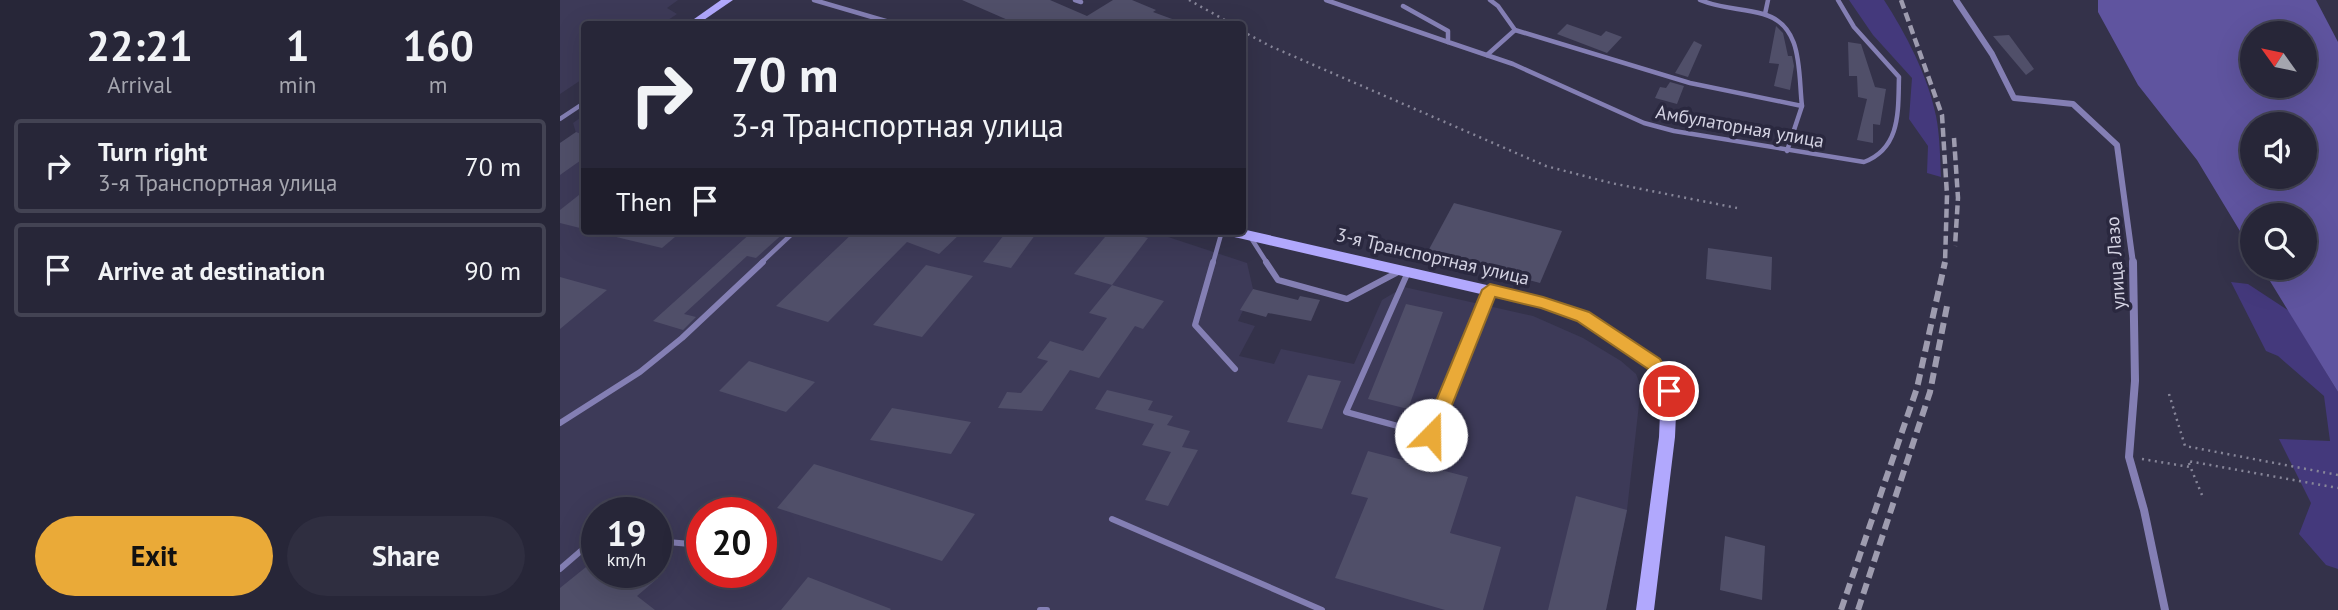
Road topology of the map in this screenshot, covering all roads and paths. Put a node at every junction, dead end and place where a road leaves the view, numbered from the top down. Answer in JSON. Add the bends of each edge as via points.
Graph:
{"nodes":[{"id":1,"x":728,"y":0,"type":"edge"},
{"id":2,"x":814,"y":0,"type":"edge"},
{"id":3,"x":1074,"y":0,"type":"edge"},
{"id":4,"x":1189,"y":0,"type":"edge"},
{"id":5,"x":1326,"y":0,"type":"edge"},
{"id":6,"x":1490,"y":0,"type":"edge"},
{"id":7,"x":1700,"y":0,"type":"edge"},
{"id":8,"x":1768,"y":0,"type":"edge"},
{"id":9,"x":1838,"y":0,"type":"edge"},
{"id":10,"x":1956,"y":0,"type":"edge"},
{"id":11,"x":1081,"y":2,"type":"dead end"},
{"id":12,"x":1403,"y":6,"type":"dead end"},
{"id":13,"x":1765,"y":15,"type":"junction"},
{"id":14,"x":696,"y":21,"type":"edge"},
{"id":15,"x":886,"y":21,"type":"edge"},
{"id":16,"x":1227,"y":21,"type":"edge"},
{"id":17,"x":1515,"y":30,"type":"junction"},
{"id":18,"x":1246,"y":32,"type":"edge"},
{"id":19,"x":1448,"y":42,"type":"junction"},
{"id":20,"x":1487,"y":55,"type":"junction"},
{"id":21,"x":581,"y":105,"type":"edge"},
{"id":22,"x":1802,"y":106,"type":"junction"},
{"id":23,"x":560,"y":119,"type":"edge"},
{"id":24,"x":1787,"y":150,"type":"junction"},
{"id":25,"x":1737,"y":208,"type":"dead end"},
{"id":26,"x":1246,"y":234,"type":"edge"},
{"id":27,"x":791,"y":235,"type":"edge"},
{"id":28,"x":1221,"y":235,"type":"edge"},
{"id":29,"x":1249,"y":235,"type":"junction"},
{"id":30,"x":1405,"y":271,"type":"junction"},
{"id":31,"x":1490,"y":290,"type":"junction"},
{"id":32,"x":1235,"y":369,"type":"dead end"},
{"id":33,"x":2169,"y":394,"type":"dead end"},
{"id":34,"x":560,"y":423,"type":"edge"},
{"id":35,"x":2154,"y":461,"type":"dead end"},
{"id":36,"x":2190,"y":467,"type":"junction"},
{"id":37,"x":2338,"y":475,"type":"edge"},
{"id":38,"x":2338,"y":488,"type":"edge"},
{"id":39,"x":2203,"y":495,"type":"dead end"},
{"id":40,"x":1112,"y":519,"type":"dead end"},
{"id":41,"x":581,"y":551,"type":"edge"},
{"id":42,"x":560,"y":569,"type":"edge"},
{"id":43,"x":1040,"y":610,"type":"edge"},
{"id":44,"x":1047,"y":610,"type":"edge"},
{"id":45,"x":1322,"y":610,"type":"edge"},
{"id":46,"x":1645,"y":610,"type":"edge"},
{"id":47,"x":2165,"y":610,"type":"edge"}],
"edges":[{"from":1,"to":14,"type":"street"},
{"from":2,"to":15,"type":"lane"},
{"from":3,"to":11,"type":"lane"},
{"from":4,"to":16,"type":"path"},
{"from":5,"to":19,"type":"lane"},
{"from":6,"to":17,"type":"lane"},
{"from":7,"to":13,"type":"lane","name":"Амбулаторная улица","via":[[1719,8]]},
{"from":8,"to":13,"type":"lane"},
{"from":9,"to":24,"type":"lane","name":"Амбулаторная улица","via":[[1854,26],[1899,77],[1895,135],[1885,152],[1864,162]]},
{"from":10,"to":47,"type":"street","name":"улица Лазо","via":[[2014,98],[2073,104],[2117,145],[2133,248],[2135,381],[2129,457]]},
{"from":12,"to":19,"type":"lane","name":"Амбулаторная улица","via":[[1448,31]]},
{"from":13,"to":22,"type":"lane","name":"Амбулаторная улица","via":[[1786,27],[1795,40]]},
{"from":17,"to":20,"type":"lane"},
{"from":17,"to":22,"type":"lane","name":"Амбулаторная улица","via":[[1690,83]]},
{"from":18,"to":25,"type":"path","via":[[1546,166]]},
{"from":19,"to":20,"type":"lane","name":"Амбулаторная улица"},
{"from":20,"to":24,"type":"lane","name":"Амбулаторная улица","via":[[1644,123]]},
{"from":21,"to":23,"type":"lane"},
{"from":22,"to":24,"type":"lane"},
{"from":26,"to":29,"type":"street","name":"3-я Транспортная улица"},
{"from":27,"to":34,"type":"lane","via":[[682,338],[640,372]]},
{"from":28,"to":32,"type":"lane","via":[[1195,324]]},
{"from":29,"to":30,"type":"street","name":"3-я Транспортная улица"},
{"from":29,"to":30,"type":"lane","via":[[1278,280],[1347,299]]},
{"from":30,"to":31,"type":"street","name":"3-я Транспортная улица"},
{"from":30,"to":31,"type":"lane","via":[[1346,412],[1431,435]]},
{"from":31,"to":46,"type":"street","name":"3-я Транспортная улица","via":[[1583,317],[1654,364],[1669,391]]},
{"from":33,"to":37,"type":"path","via":[[2185,446]]},
{"from":35,"to":36,"type":"path"},
{"from":36,"to":38,"type":"path","via":[[2188,461]]},
{"from":36,"to":39,"type":"path"},
{"from":40,"to":45,"type":"lane"},
{"from":41,"to":42,"type":"lane"},
{"from":43,"to":44,"type":"lane"}]}
